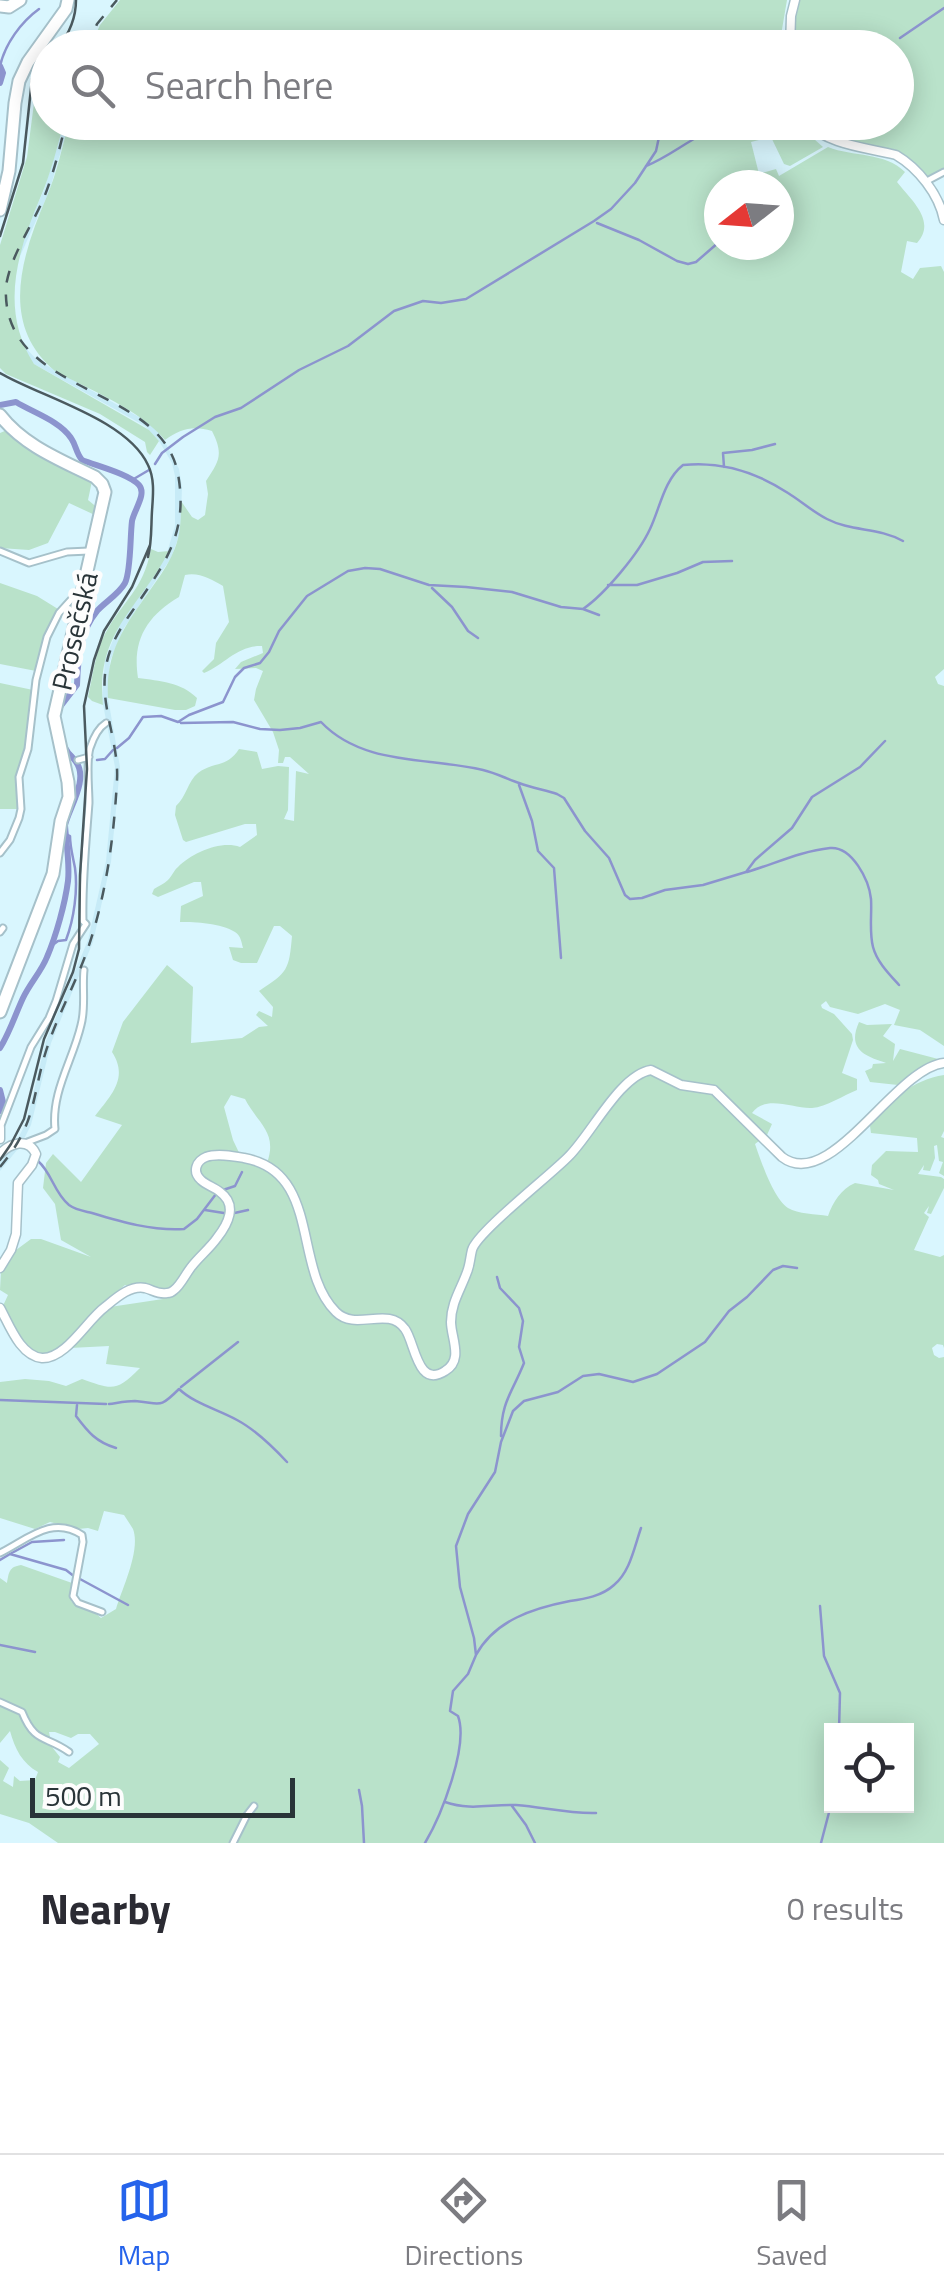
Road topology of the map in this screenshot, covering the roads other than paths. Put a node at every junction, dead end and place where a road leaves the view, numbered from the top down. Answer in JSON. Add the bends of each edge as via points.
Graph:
{"nodes":[{"id":1,"x":20,"y":0,"type":"edge"},
{"id":2,"x":68,"y":0,"type":"edge"},
{"id":3,"x":795,"y":0,"type":"edge"},
{"id":4,"x":0,"y":6,"type":"edge"},
{"id":5,"x":51,"y":30,"type":"edge"},
{"id":6,"x":791,"y":30,"type":"edge"},
{"id":7,"x":30,"y":59,"type":"edge"},
{"id":8,"x":834,"y":140,"type":"edge"},
{"id":9,"x":944,"y":172,"type":"edge"},
{"id":10,"x":925,"y":182,"type":"junction"},
{"id":11,"x":943,"y":205,"type":"edge"},
{"id":12,"x":0,"y":210,"type":"edge"},
{"id":13,"x":944,"y":220,"type":"edge"},
{"id":14,"x":0,"y":415,"type":"edge"},
{"id":15,"x":0,"y":550,"type":"edge"},
{"id":16,"x":92,"y":551,"type":"junction"},
{"id":17,"x":84,"y":587,"type":"junction"},
{"id":18,"x":106,"y":723,"type":"dead end"},
{"id":19,"x":89,"y":757,"type":"junction"},
{"id":20,"x":78,"y":760,"type":"dead end"},
{"id":21,"x":0,"y":853,"type":"edge"},
{"id":22,"x":84,"y":970,"type":"dead end"},
{"id":23,"x":0,"y":1012,"type":"edge"},
{"id":24,"x":944,"y":1063,"type":"edge"},
{"id":25,"x":0,"y":1128,"type":"edge"},
{"id":26,"x":0,"y":1139,"type":"edge"},
{"id":27,"x":25,"y":1143,"type":"junction"},
{"id":28,"x":0,"y":1154,"type":"edge"},
{"id":29,"x":0,"y":1268,"type":"edge"},
{"id":30,"x":0,"y":1308,"type":"edge"},
{"id":31,"x":0,"y":1553,"type":"edge"},
{"id":32,"x":102,"y":1612,"type":"dead end"},
{"id":33,"x":0,"y":1702,"type":"edge"},
{"id":34,"x":69,"y":1752,"type":"dead end"},
{"id":35,"x":254,"y":1806,"type":"dead end"},
{"id":36,"x":233,"y":1843,"type":"edge"}],
"edges":[{"from":1,"to":4,"type":"main road"},
{"from":2,"to":5,"type":"main road"},
{"from":3,"to":6,"type":"street"},
{"from":7,"to":12,"type":"main road","via":[[16,90]]},
{"from":8,"to":10,"type":"street","via":[[896,155]]},
{"from":9,"to":10,"type":"street"},
{"from":10,"to":11,"type":"street"},
{"from":11,"to":13,"type":"street"},
{"from":14,"to":16,"type":"main road","name":"Prosečská","via":[[38,449],[102,484],[106,496]]},
{"from":15,"to":16,"type":"street","via":[[29,564]]},
{"from":16,"to":17,"type":"main road","name":"Prosečská"},
{"from":17,"to":21,"type":"street","via":[[46,637],[19,777],[21,810]]},
{"from":17,"to":23,"type":"main road","name":"Prosečská","via":[[54,716],[69,797],[53,874]]},
{"from":18,"to":19,"type":"street"},
{"from":19,"to":20,"type":"street"},
{"from":19,"to":25,"type":"street","via":[[86,924]]},
{"from":22,"to":27,"type":"street","via":[[85,1009],[54,1104],[55,1130]]},
{"from":24,"to":30,"type":"street","via":[[911,1078],[835,1150],[802,1164],[782,1157],[710,1088],[681,1086],[651,1070],[636,1075],[572,1153],[474,1244],[451,1320],[455,1356],[442,1373],[422,1368],[398,1322],[336,1313],[320,1288],[295,1197],[264,1165],[247,1158],[217,1155],[196,1164],[199,1180],[228,1200],[228,1223],[175,1290],[130,1290],[54,1356],[37,1357],[22,1346]]},
{"from":25,"to":26,"type":"street"},
{"from":27,"to":28,"type":"street"},
{"from":27,"to":29,"type":"street","via":[[36,1156],[18,1183],[16,1234]]},
{"from":31,"to":32,"type":"street","via":[[50,1526],[78,1532],[83,1538],[73,1596]]},
{"from":33,"to":34,"type":"street","via":[[22,1712],[40,1740]]},
{"from":35,"to":36,"type":"street"}]}
